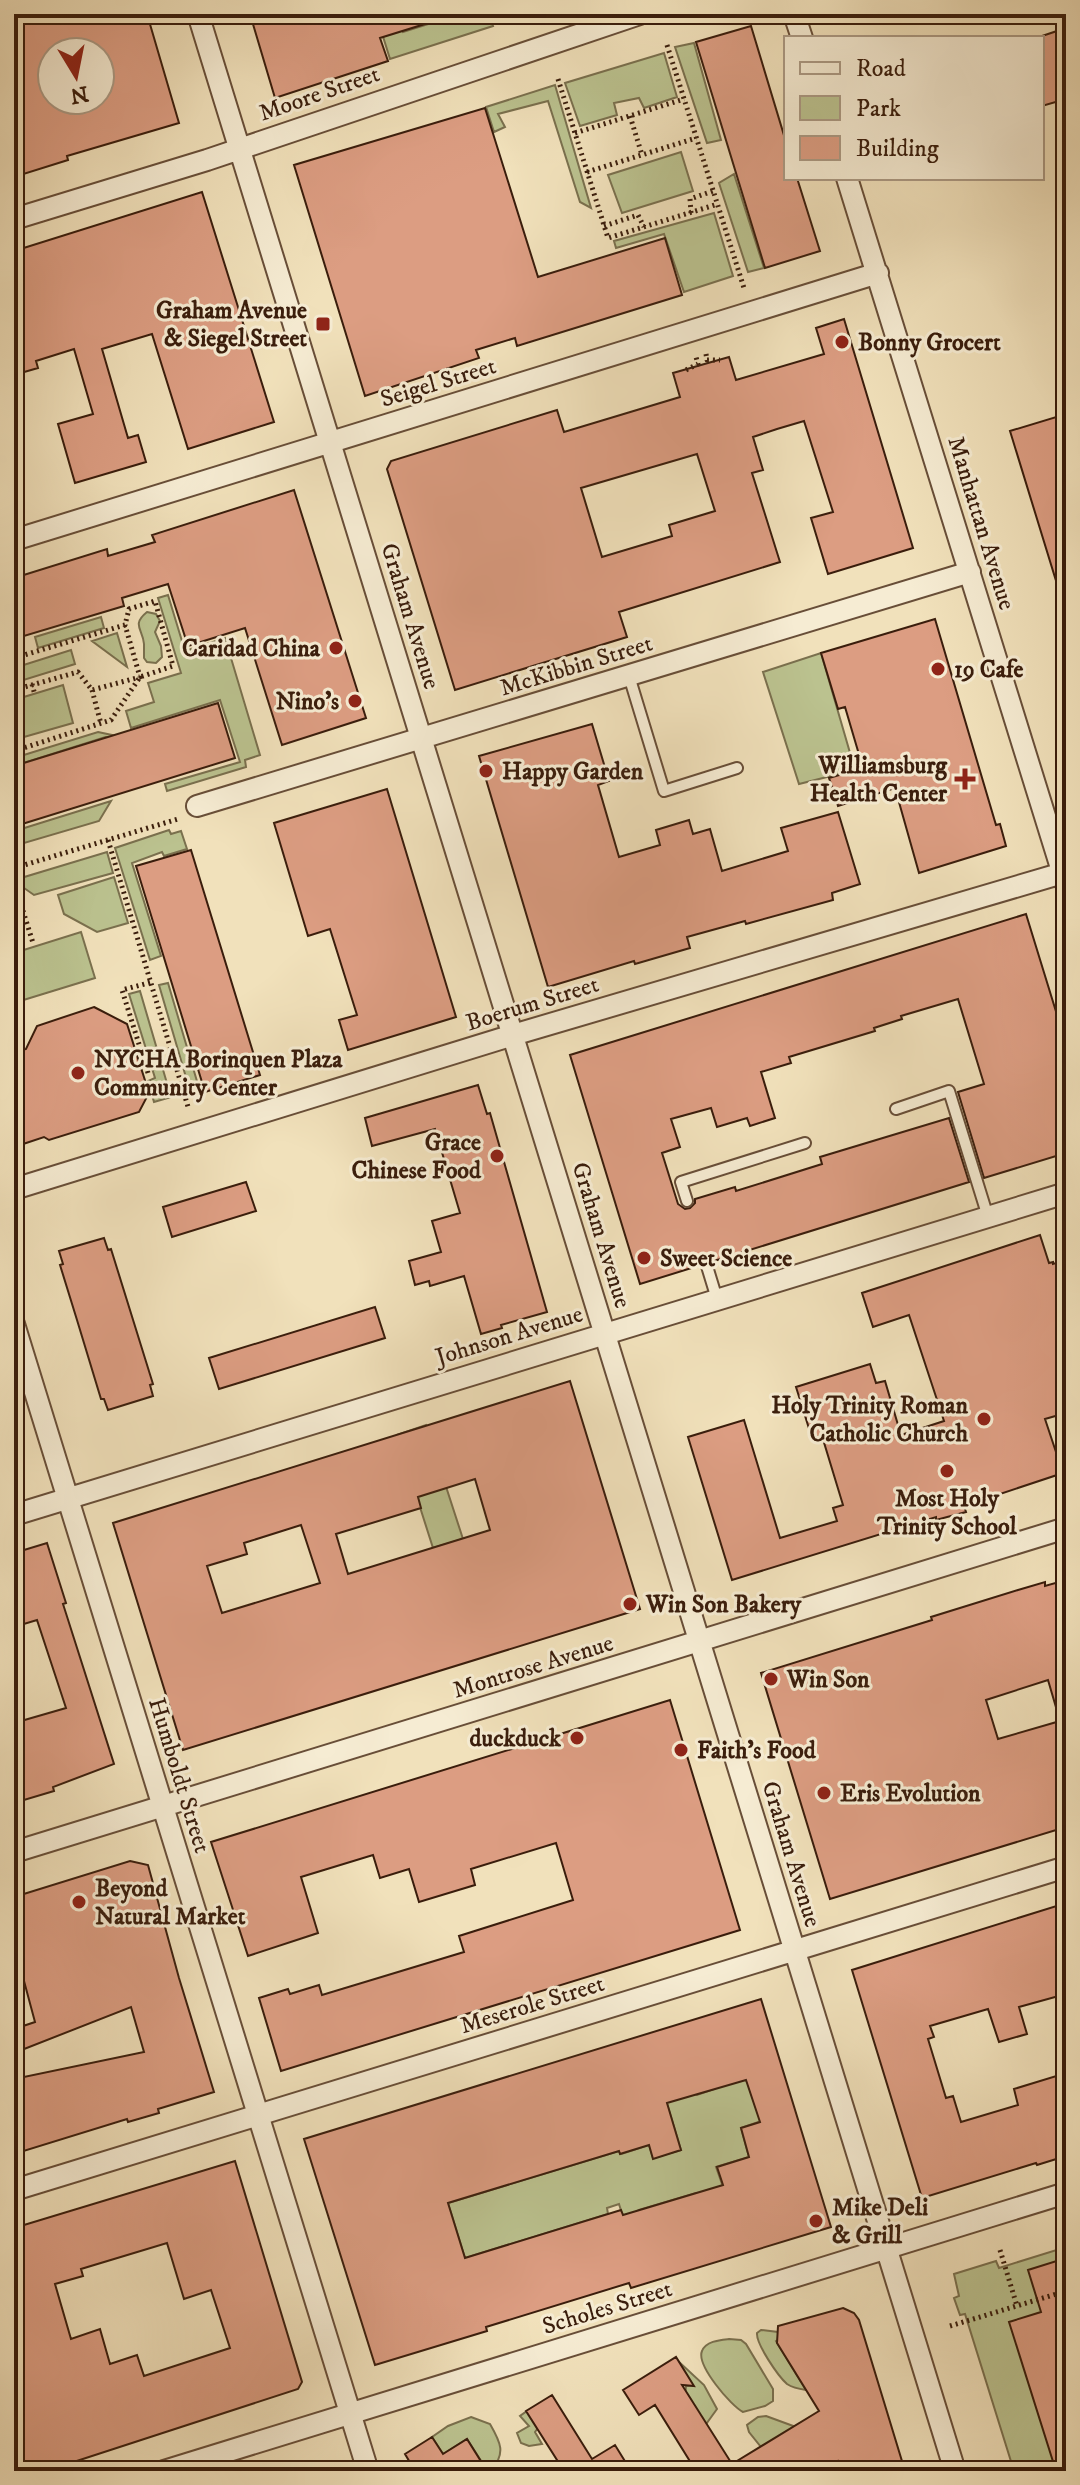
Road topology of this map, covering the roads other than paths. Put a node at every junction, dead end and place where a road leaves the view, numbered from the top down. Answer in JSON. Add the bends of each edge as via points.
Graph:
{"nodes":[{"id":1,"x":198,"y":14,"type":"edge"},
{"id":2,"x":640,"y":14,"type":"edge"},
{"id":3,"x":794,"y":14,"type":"edge"},
{"id":4,"x":801,"y":36,"type":"edge"},
{"id":5,"x":240,"y":148,"type":"junction"},
{"id":6,"x":848,"y":180,"type":"edge"},
{"id":7,"x":14,"y":219,"type":"edge"},
{"id":8,"x":878,"y":273,"type":"junction"},
{"id":9,"x":330,"y":442,"type":"junction"},
{"id":10,"x":14,"y":540,"type":"edge"},
{"id":11,"x":970,"y":572,"type":"junction"},
{"id":12,"x":629,"y":676,"type":"junction"},
{"id":13,"x":422,"y":739,"type":"junction"},
{"id":14,"x":737,"y":768,"type":"dead end"},
{"id":15,"x":197,"y":806,"type":"dead end"},
{"id":16,"x":1065,"y":876,"type":"edge"},
{"id":17,"x":513,"y":1035,"type":"junction"},
{"id":18,"x":896,"y":1109,"type":"dead end"},
{"id":19,"x":805,"y":1143,"type":"dead end"},
{"id":20,"x":14,"y":1189,"type":"edge"},
{"id":21,"x":1066,"y":1193,"type":"edge"},
{"id":22,"x":687,"y":1201,"type":"dead end"},
{"id":23,"x":988,"y":1217,"type":"junction"},
{"id":24,"x":706,"y":1263,"type":"dead end"},
{"id":25,"x":717,"y":1299,"type":"junction"},
{"id":26,"x":14,"y":1324,"type":"edge"},
{"id":27,"x":606,"y":1332,"type":"junction"},
{"id":28,"x":68,"y":1498,"type":"junction"},
{"id":29,"x":14,"y":1515,"type":"edge"},
{"id":30,"x":1066,"y":1528,"type":"edge"},
{"id":31,"x":699,"y":1642,"type":"junction"},
{"id":32,"x":162,"y":1806,"type":"junction"},
{"id":33,"x":14,"y":1852,"type":"edge"},
{"id":34,"x":1066,"y":1867,"type":"edge"},
{"id":35,"x":794,"y":1950,"type":"junction"},
{"id":36,"x":258,"y":2115,"type":"junction"},
{"id":37,"x":14,"y":2190,"type":"edge"},
{"id":38,"x":1066,"y":2193,"type":"edge"},
{"id":39,"x":886,"y":2248,"type":"junction"},
{"id":40,"x":350,"y":2414,"type":"junction"},
{"id":41,"x":164,"y":2471,"type":"edge"},
{"id":42,"x":368,"y":2471,"type":"edge"},
{"id":43,"x":955,"y":2471,"type":"edge"}],
"edges":[{"from":1,"to":5,"type":"street","name":"Graham Avenue"},
{"from":2,"to":5,"type":"street","name":"Moore Street"},
{"from":3,"to":4,"type":"street"},
{"from":5,"to":7,"type":"street","name":"Moore Street"},
{"from":5,"to":9,"type":"street","name":"Graham Avenue"},
{"from":6,"to":8,"type":"street","name":"Manhattan Avenue"},
{"from":8,"to":9,"type":"street","name":"Seigel Street"},
{"from":8,"to":11,"type":"street","name":"Manhattan Avenue"},
{"from":9,"to":10,"type":"street","name":"Seigel Street"},
{"from":9,"to":13,"type":"street","name":"Graham Avenue"},
{"from":11,"to":12,"type":"street","name":"McKibbin Street"},
{"from":11,"to":16,"type":"street","name":"Manhattan Avenue"},
{"from":12,"to":13,"type":"street","name":"McKibbin Street"},
{"from":12,"to":14,"type":"lane","via":[[664,791]]},
{"from":13,"to":15,"type":"street","name":"McKibbin Street"},
{"from":13,"to":17,"type":"street","name":"Graham Avenue"},
{"from":16,"to":17,"type":"street","name":"Boerum Street"},
{"from":17,"to":20,"type":"street","name":"Boerum Street"},
{"from":17,"to":27,"type":"street","name":"Graham Avenue"},
{"from":18,"to":23,"type":"lane","via":[[949,1091]]},
{"from":19,"to":22,"type":"lane","via":[[681,1182]]},
{"from":21,"to":23,"type":"street","name":"Johnson Avenue"},
{"from":23,"to":25,"type":"street","name":"Johnson Avenue"},
{"from":24,"to":25,"type":"lane"},
{"from":25,"to":27,"type":"street","name":"Johnson Avenue"},
{"from":26,"to":28,"type":"street","name":"Humboldt Street"},
{"from":27,"to":28,"type":"street","name":"Johnson Avenue"},
{"from":27,"to":31,"type":"street","name":"Graham Avenue"},
{"from":28,"to":29,"type":"street","name":"Johnson Avenue"},
{"from":28,"to":32,"type":"street","name":"Humboldt Street"},
{"from":30,"to":31,"type":"street","name":"Montrose Avenue"},
{"from":31,"to":32,"type":"street","name":"Montrose Avenue"},
{"from":31,"to":35,"type":"street","name":"Graham Avenue"},
{"from":32,"to":33,"type":"street","name":"Montrose Avenue"},
{"from":32,"to":36,"type":"street","name":"Humboldt Street"},
{"from":34,"to":35,"type":"street","name":"Meserole Street"},
{"from":35,"to":36,"type":"street","name":"Meserole Street"},
{"from":35,"to":39,"type":"street","name":"Graham Avenue"},
{"from":36,"to":37,"type":"street","name":"Meserole Street"},
{"from":36,"to":40,"type":"street","name":"Humboldt Street"},
{"from":38,"to":39,"type":"street","name":"Scholes Street"},
{"from":39,"to":40,"type":"street","name":"Scholes Street"},
{"from":39,"to":43,"type":"street","name":"Graham Avenue"},
{"from":40,"to":41,"type":"street","name":"Scholes Street"},
{"from":40,"to":42,"type":"street","name":"Humboldt Street"}]}
